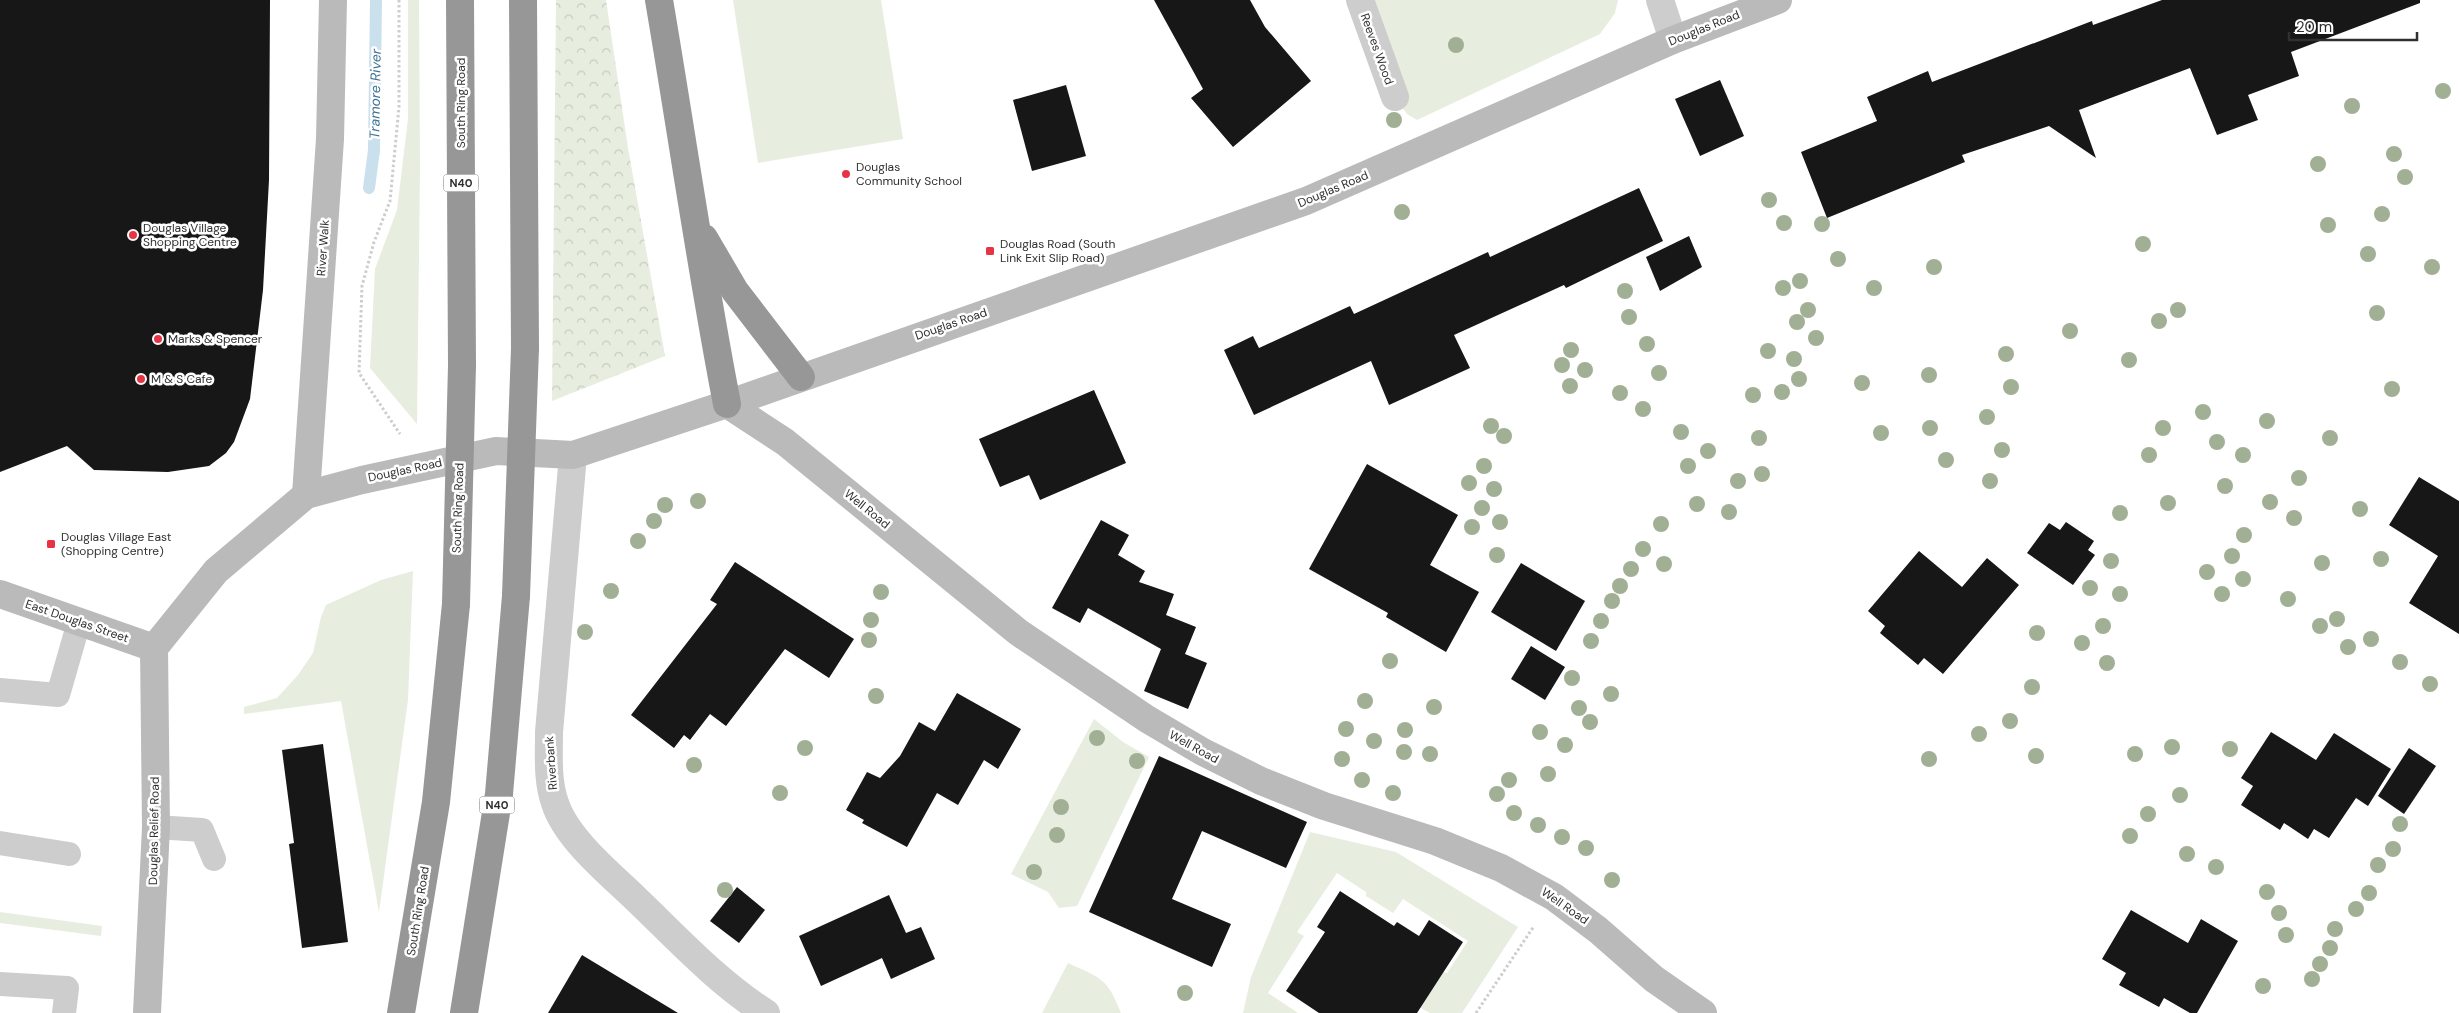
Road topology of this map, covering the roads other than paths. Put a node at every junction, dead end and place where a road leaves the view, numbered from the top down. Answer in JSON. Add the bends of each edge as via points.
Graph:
{"nodes":[{"id":1,"x":333,"y":0,"type":"edge"},
{"id":2,"x":460,"y":0,"type":"edge"},
{"id":3,"x":523,"y":0,"type":"edge"},
{"id":4,"x":659,"y":0,"type":"edge"},
{"id":5,"x":1360,"y":0,"type":"edge"},
{"id":6,"x":1660,"y":0,"type":"edge"},
{"id":7,"x":1778,"y":0,"type":"edge"},
{"id":8,"x":1674,"y":40,"type":"junction"},
{"id":9,"x":1394,"y":97,"type":"dead end"},
{"id":10,"x":698,"y":228,"type":"junction"},
{"id":11,"x":801,"y":377,"type":"junction"},
{"id":12,"x":727,"y":404,"type":"junction"},
{"id":13,"x":573,"y":455,"type":"junction"},
{"id":14,"x":306,"y":495,"type":"junction"},
{"id":15,"x":0,"y":594,"type":"edge"},
{"id":16,"x":79,"y":622,"type":"junction"},
{"id":17,"x":154,"y":648,"type":"junction"},
{"id":18,"x":0,"y":690,"type":"edge"},
{"id":19,"x":156,"y":827,"type":"junction"},
{"id":20,"x":0,"y":843,"type":"edge"},
{"id":21,"x":69,"y":854,"type":"dead end"},
{"id":22,"x":214,"y":860,"type":"dead end"},
{"id":23,"x":0,"y":984,"type":"edge"},
{"id":24,"x":64,"y":1013,"type":"edge"},
{"id":25,"x":147,"y":1013,"type":"edge"},
{"id":26,"x":401,"y":1013,"type":"edge"},
{"id":27,"x":464,"y":1013,"type":"edge"},
{"id":28,"x":766,"y":1013,"type":"edge"},
{"id":29,"x":1703,"y":1013,"type":"edge"}],
"edges":[{"from":1,"to":14,"type":"main road","name":"River Walk","via":[[330,139]]},
{"from":2,"to":26,"type":"highway","name":"South Ring Road","number":"N40","bridge":true,"via":[[462,365],[456,604],[436,802]]},
{"from":3,"to":27,"type":"highway","number":"N40","bridge":true,"via":[[526,348],[516,596],[499,794]]},
{"from":4,"to":10,"type":"highway"},
{"from":5,"to":9,"type":"street","name":"Reeves Wood"},
{"from":6,"to":8,"type":"street"},
{"from":7,"to":8,"type":"main road","name":"Douglas Road"},
{"from":8,"to":11,"type":"main road","name":"Douglas Road","via":[[1306,201]]},
{"from":10,"to":11,"type":"highway","via":[[735,291]]},
{"from":10,"to":12,"type":"highway","via":[[707,300]]},
{"from":11,"to":12,"type":"main road","name":"Douglas Road"},
{"from":12,"to":13,"type":"main road","name":"Douglas Road"},
{"from":12,"to":29,"type":"main road","name":"Well Road","via":[[785,442],[1018,632],[1174,736],[1288,792],[1469,853],[1554,897],[1654,979]]},
{"from":13,"to":14,"type":"main road","name":"Douglas Road","via":[[496,451]]},
{"from":13,"to":28,"type":"street","name":"Riverbank","via":[[549,732],[549,772],[555,804],[570,832],[615,878],[716,977]]},
{"from":14,"to":17,"type":"main road","name":"Douglas Road","via":[[216,571]]},
{"from":15,"to":16,"type":"main road","name":"East Douglas Street"},
{"from":16,"to":17,"type":"main road","name":"East Douglas Street"},
{"from":16,"to":18,"type":"lane","via":[[58,696]]},
{"from":17,"to":19,"type":"main road","name":"Douglas Relief Road"},
{"from":19,"to":22,"type":"lane","via":[[202,830]]},
{"from":19,"to":25,"type":"main road","name":"Douglas Relief Road"},
{"from":20,"to":21,"type":"lane"},
{"from":23,"to":24,"type":"lane","via":[[67,988]]}]}
